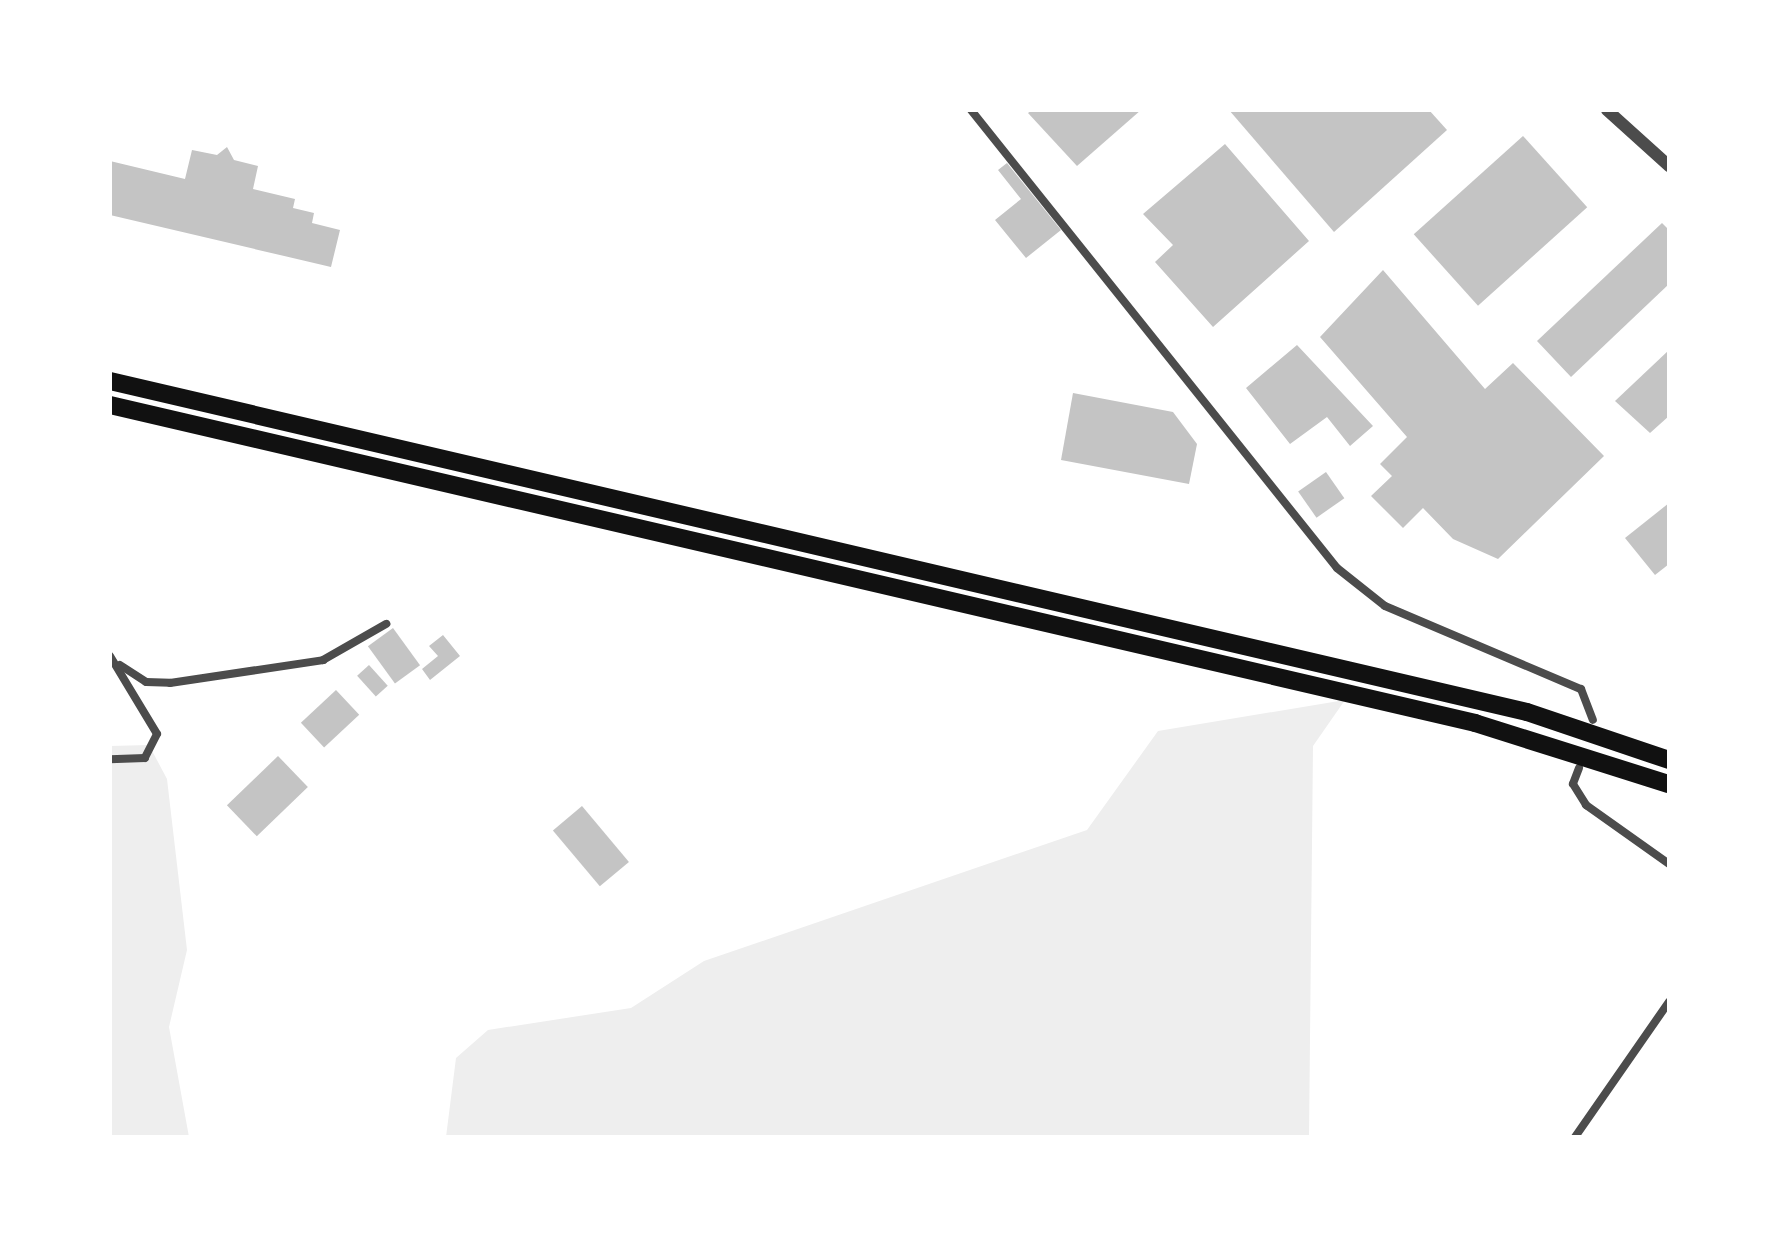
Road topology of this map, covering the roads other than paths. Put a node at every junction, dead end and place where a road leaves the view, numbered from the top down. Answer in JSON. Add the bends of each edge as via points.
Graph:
{"nodes":[{"id":1,"x":971,"y":110,"type":"edge"},
{"id":2,"x":1607,"y":110,"type":"edge"},
{"id":3,"x":1669,"y":166,"type":"edge"},
{"id":4,"x":110,"y":381,"type":"edge"},
{"id":5,"x":110,"y":405,"type":"edge"},
{"id":6,"x":386,"y":624,"type":"dead end"},
{"id":7,"x":110,"y":656,"type":"edge"},
{"id":8,"x":120,"y":665,"type":"junction"},
{"id":9,"x":1593,"y":720,"type":"dead end"},
{"id":10,"x":110,"y":759,"type":"edge"},
{"id":11,"x":1669,"y":760,"type":"edge"},
{"id":12,"x":1579,"y":768,"type":"dead end"},
{"id":13,"x":1669,"y":784,"type":"edge"},
{"id":14,"x":1669,"y":864,"type":"edge"},
{"id":15,"x":1669,"y":1002,"type":"edge"},
{"id":16,"x":1575,"y":1137,"type":"edge"}],
"edges":[{"from":1,"to":9,"type":"street","via":[[1337,568],[1385,606],[1581,689]]},
{"from":2,"to":3,"type":"street"},
{"from":4,"to":11,"type":"highway","via":[[1527,712]]},
{"from":5,"to":13,"type":"highway","via":[[1475,723]]},
{"from":6,"to":8,"type":"street","via":[[323,660],[170,683],[146,682]]},
{"from":7,"to":8,"type":"street"},
{"from":8,"to":10,"type":"street","via":[[157,734],[145,758]]},
{"from":12,"to":14,"type":"street","via":[[1573,784],[1586,805]]},
{"from":15,"to":16,"type":"street"}]}
